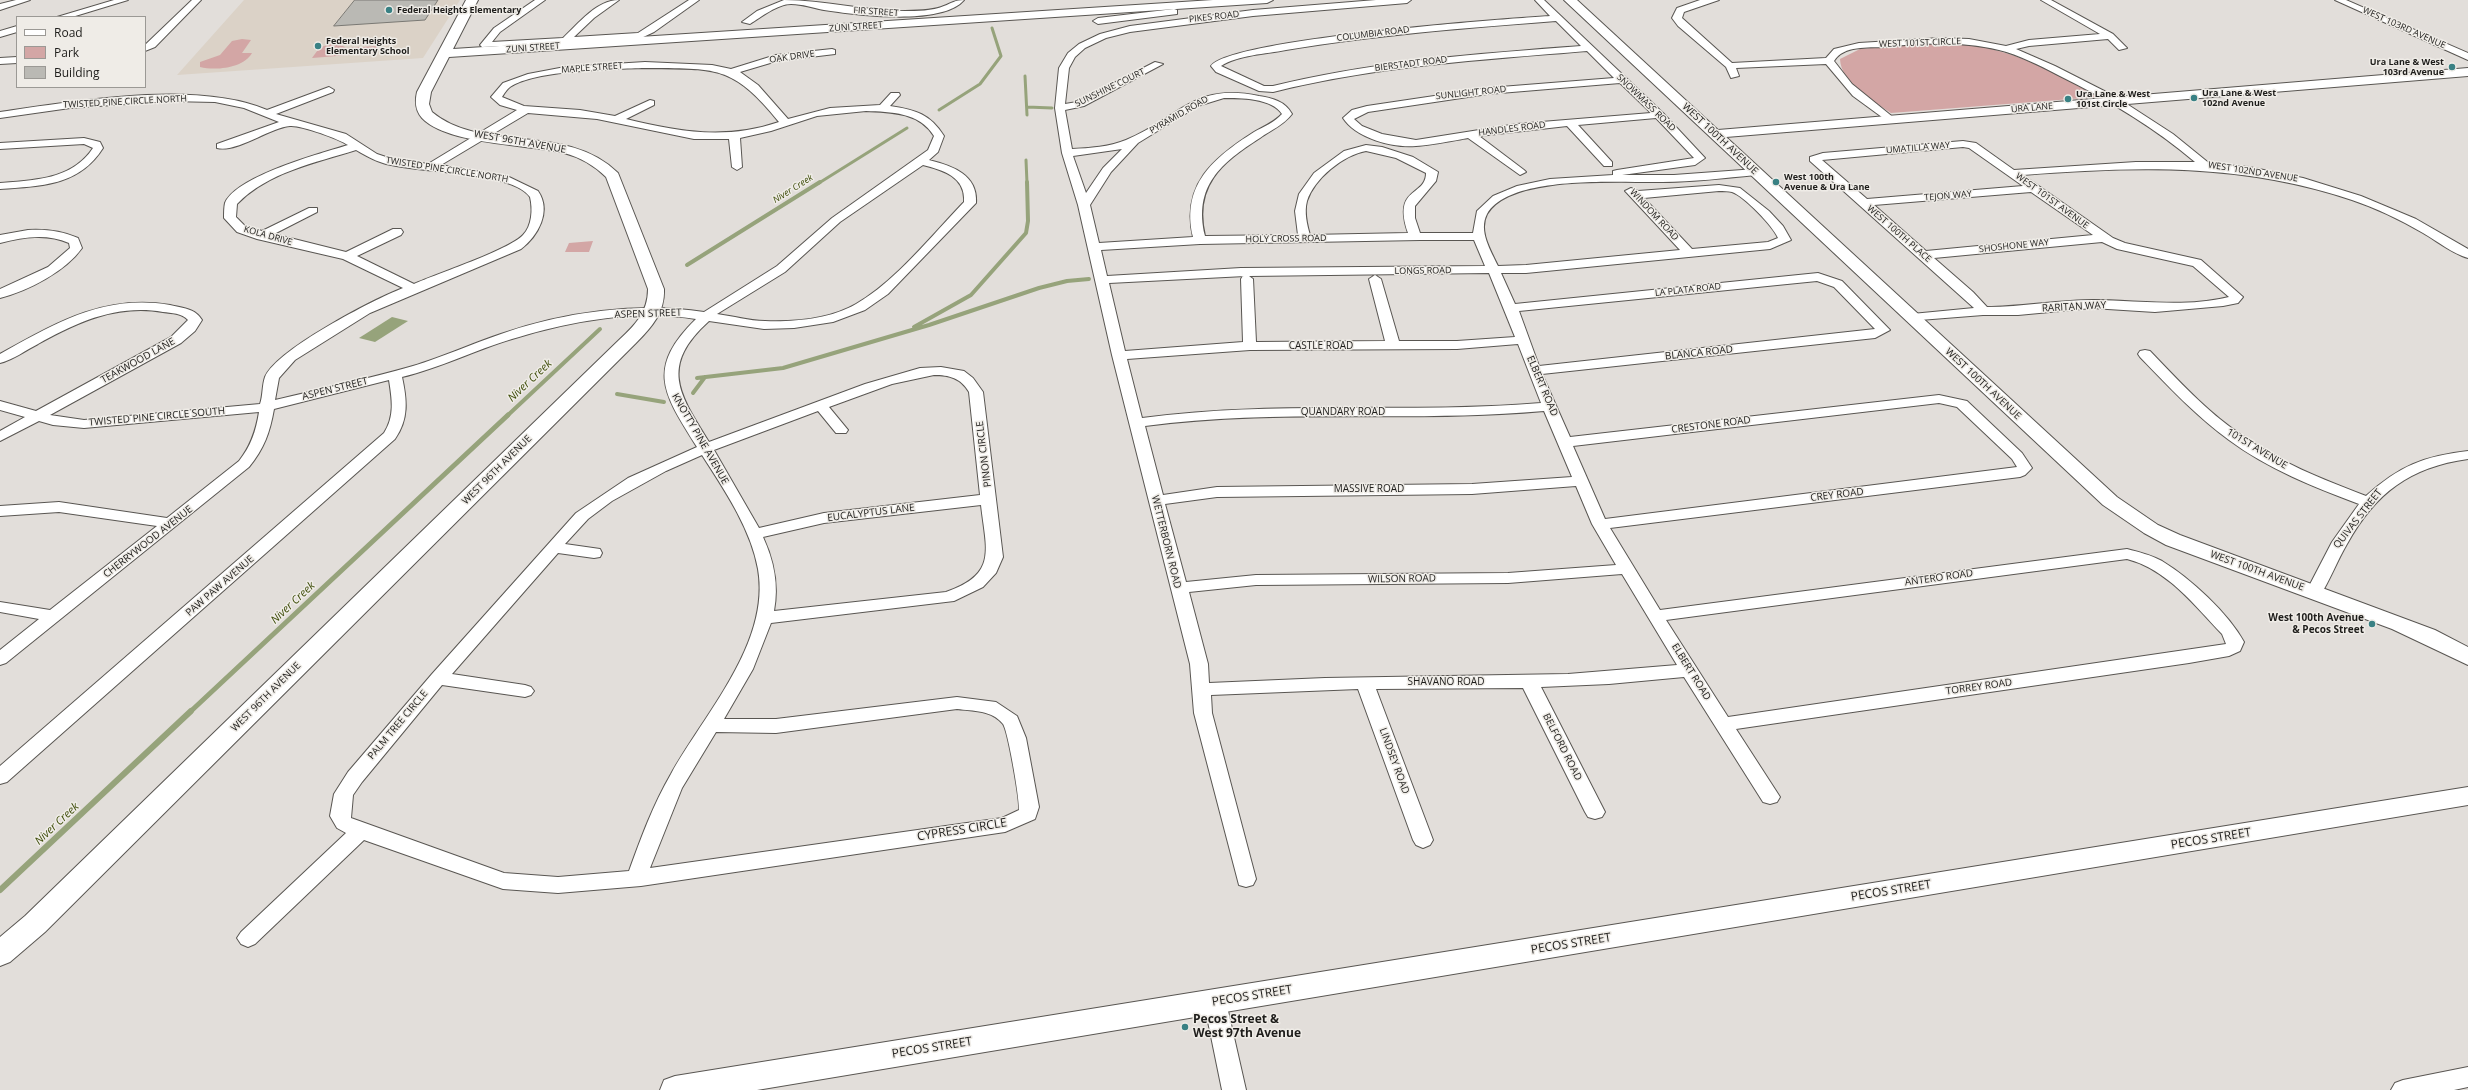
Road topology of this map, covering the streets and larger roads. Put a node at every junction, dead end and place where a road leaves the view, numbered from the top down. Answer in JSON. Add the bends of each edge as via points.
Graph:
{"nodes":[{"id":1,"x":26,"y":0,"type":"edge"},
{"id":2,"x":124,"y":0,"type":"edge"},
{"id":3,"x":197,"y":0,"type":"edge"},
{"id":4,"x":472,"y":0,"type":"edge"},
{"id":5,"x":541,"y":0,"type":"edge"},
{"id":6,"x":615,"y":0,"type":"edge"},
{"id":7,"x":695,"y":0,"type":"edge"},
{"id":8,"x":960,"y":0,"type":"edge"},
{"id":9,"x":1267,"y":0,"type":"edge"},
{"id":10,"x":1407,"y":0,"type":"edge"},
{"id":11,"x":1539,"y":0,"type":"edge"},
{"id":12,"x":1570,"y":0,"type":"edge"},
{"id":13,"x":1715,"y":0,"type":"edge"},
{"id":14,"x":2045,"y":0,"type":"edge"},
{"id":15,"x":2340,"y":0,"type":"edge"},
{"id":16,"x":791,"y":1,"type":"edge"},
{"id":17,"x":0,"y":7,"type":"edge"},
{"id":18,"x":1253,"y":13,"type":"junction"},
{"id":19,"x":66,"y":16,"type":"edge"},
{"id":20,"x":1558,"y":18,"type":"junction"},
{"id":21,"x":1098,"y":21,"type":"dead end"},
{"id":22,"x":747,"y":22,"type":"dead end"},
{"id":23,"x":16,"y":29,"type":"edge"},
{"id":24,"x":0,"y":34,"type":"edge"},
{"id":25,"x":2110,"y":36,"type":"junction"},
{"id":26,"x":566,"y":40,"type":"junction"},
{"id":27,"x":146,"y":48,"type":"edge"},
{"id":28,"x":1589,"y":48,"type":"junction"},
{"id":29,"x":2122,"y":48,"type":"dead end"},
{"id":30,"x":2006,"y":49,"type":"junction"},
{"id":31,"x":832,"y":52,"type":"dead end"},
{"id":32,"x":446,"y":54,"type":"junction"},
{"id":33,"x":2468,"y":57,"type":"edge"},
{"id":34,"x":16,"y":60,"type":"edge"},
{"id":35,"x":0,"y":61,"type":"edge"},
{"id":36,"x":1829,"y":61,"type":"junction"},
{"id":37,"x":1158,"y":64,"type":"dead end"},
{"id":38,"x":1730,"y":66,"type":"junction"},
{"id":39,"x":731,"y":72,"type":"junction"},
{"id":40,"x":2468,"y":72,"type":"edge"},
{"id":41,"x":1734,"y":76,"type":"dead end"},
{"id":42,"x":1237,"y":78,"type":"joint"},
{"id":43,"x":1622,"y":80,"type":"junction"},
{"id":44,"x":329,"y":90,"type":"dead end"},
{"id":45,"x":894,"y":95,"type":"dead end"},
{"id":46,"x":2114,"y":101,"type":"junction"},
{"id":47,"x":1061,"y":102,"type":"junction"},
{"id":48,"x":650,"y":103,"type":"dead end"},
{"id":49,"x":883,"y":108,"type":"junction"},
{"id":50,"x":527,"y":109,"type":"junction"},
{"id":51,"x":269,"y":113,"type":"junction"},
{"id":52,"x":0,"y":115,"type":"edge"},
{"id":53,"x":1659,"y":115,"type":"junction"},
{"id":54,"x":618,"y":118,"type":"junction"},
{"id":55,"x":1890,"y":120,"type":"junction"},
{"id":56,"x":290,"y":122,"type":"junction"},
{"id":57,"x":1570,"y":122,"type":"junction"},
{"id":58,"x":786,"y":123,"type":"junction"},
{"id":59,"x":1368,"y":131,"type":"joint"},
{"id":60,"x":1470,"y":134,"type":"junction"},
{"id":61,"x":1716,"y":134,"type":"junction"},
{"id":62,"x":480,"y":136,"type":"junction"},
{"id":63,"x":734,"y":136,"type":"junction"},
{"id":64,"x":1136,"y":140,"type":"junction"},
{"id":65,"x":359,"y":145,"type":"junction"},
{"id":66,"x":0,"y":146,"type":"edge"},
{"id":67,"x":221,"y":146,"type":"dead end"},
{"id":68,"x":1067,"y":153,"type":"junction"},
{"id":69,"x":1815,"y":158,"type":"joint"},
{"id":70,"x":921,"y":161,"type":"junction"},
{"id":71,"x":1608,"y":164,"type":"dead end"},
{"id":72,"x":2205,"y":165,"type":"junction"},
{"id":73,"x":1646,"y":167,"type":"junction"},
{"id":74,"x":428,"y":168,"type":"junction"},
{"id":75,"x":737,"y":168,"type":"dead end"},
{"id":76,"x":1520,"y":172,"type":"dead end"},
{"id":77,"x":1756,"y":172,"type":"junction"},
{"id":78,"x":2013,"y":172,"type":"junction"},
{"id":79,"x":1654,"y":179,"type":"junction"},
{"id":80,"x":1618,"y":180,"type":"junction"},
{"id":81,"x":0,"y":186,"type":"edge"},
{"id":82,"x":2034,"y":188,"type":"junction"},
{"id":83,"x":1636,"y":195,"type":"junction"},
{"id":84,"x":1863,"y":203,"type":"junction"},
{"id":85,"x":1084,"y":205,"type":"junction"},
{"id":86,"x":313,"y":210,"type":"dead end"},
{"id":87,"x":397,"y":232,"type":"dead end"},
{"id":88,"x":261,"y":236,"type":"junction"},
{"id":89,"x":1478,"y":236,"type":"junction"},
{"id":90,"x":1416,"y":238,"type":"junction"},
{"id":91,"x":2104,"y":238,"type":"junction"},
{"id":92,"x":0,"y":239,"type":"edge"},
{"id":93,"x":1305,"y":239,"type":"junction"},
{"id":94,"x":1200,"y":240,"type":"junction"},
{"id":95,"x":1094,"y":248,"type":"junction"},
{"id":96,"x":1688,"y":252,"type":"junction"},
{"id":97,"x":2468,"y":254,"type":"edge"},
{"id":98,"x":1924,"y":255,"type":"junction"},
{"id":99,"x":347,"y":256,"type":"junction"},
{"id":100,"x":1493,"y":270,"type":"junction"},
{"id":101,"x":1247,"y":279,"type":"dead end"},
{"id":102,"x":1375,"y":279,"type":"dead end"},
{"id":103,"x":1102,"y":280,"type":"junction"},
{"id":104,"x":412,"y":288,"type":"junction"},
{"id":105,"x":0,"y":294,"type":"edge"},
{"id":106,"x":2236,"y":299,"type":"joint"},
{"id":107,"x":1511,"y":308,"type":"junction"},
{"id":108,"x":1983,"y":311,"type":"junction"},
{"id":109,"x":652,"y":312,"type":"junction"},
{"id":110,"x":706,"y":316,"type":"junction"},
{"id":111,"x":1912,"y":318,"type":"junction"},
{"id":112,"x":1865,"y":335,"type":"joint"},
{"id":113,"x":1523,"y":340,"type":"junction"},
{"id":114,"x":1392,"y":345,"type":"junction"},
{"id":115,"x":1250,"y":346,"type":"junction"},
{"id":116,"x":2145,"y":354,"type":"dead end"},
{"id":117,"x":1119,"y":355,"type":"junction"},
{"id":118,"x":0,"y":359,"type":"edge"},
{"id":119,"x":1534,"y":371,"type":"junction"},
{"id":120,"x":395,"y":374,"type":"junction"},
{"id":121,"x":0,"y":405,"type":"edge"},
{"id":122,"x":269,"y":406,"type":"junction"},
{"id":123,"x":821,"y":406,"type":"junction"},
{"id":124,"x":1550,"y":406,"type":"junction"},
{"id":125,"x":1856,"y":408,"type":"joint"},
{"id":126,"x":38,"y":416,"type":"junction"},
{"id":127,"x":1137,"y":423,"type":"junction"},
{"id":128,"x":840,"y":430,"type":"dead end"},
{"id":129,"x":0,"y":437,"type":"edge"},
{"id":130,"x":1566,"y":442,"type":"junction"},
{"id":131,"x":708,"y":449,"type":"junction"},
{"id":132,"x":2468,"y":455,"type":"edge"},
{"id":133,"x":1582,"y":481,"type":"junction"},
{"id":134,"x":989,"y":499,"type":"junction"},
{"id":135,"x":1156,"y":501,"type":"junction"},
{"id":136,"x":2369,"y":502,"type":"junction"},
{"id":137,"x":0,"y":511,"type":"edge"},
{"id":138,"x":172,"y":523,"type":"junction"},
{"id":139,"x":1600,"y":524,"type":"junction"},
{"id":140,"x":755,"y":534,"type":"junction"},
{"id":141,"x":554,"y":548,"type":"junction"},
{"id":142,"x":594,"y":553,"type":"dead end"},
{"id":143,"x":1626,"y":569,"type":"junction"},
{"id":144,"x":1178,"y":588,"type":"junction"},
{"id":145,"x":2314,"y":592,"type":"junction"},
{"id":146,"x":0,"y":607,"type":"edge"},
{"id":147,"x":53,"y":616,"type":"junction"},
{"id":148,"x":1655,"y":616,"type":"junction"},
{"id":149,"x":765,"y":618,"type":"junction"},
{"id":150,"x":2234,"y":647,"type":"joint"},
{"id":151,"x":2468,"y":657,"type":"edge"},
{"id":152,"x":0,"y":659,"type":"edge"},
{"id":153,"x":1689,"y":670,"type":"junction"},
{"id":154,"x":438,"y":678,"type":"junction"},
{"id":155,"x":1529,"y":682,"type":"junction"},
{"id":156,"x":1365,"y":683,"type":"junction"},
{"id":157,"x":1203,"y":689,"type":"junction"},
{"id":158,"x":525,"y":691,"type":"dead end"},
{"id":159,"x":1724,"y":724,"type":"junction"},
{"id":160,"x":710,"y":725,"type":"junction"},
{"id":161,"x":0,"y":777,"type":"edge"},
{"id":162,"x":2468,"y":796,"type":"edge"},
{"id":163,"x":1770,"y":797,"type":"dead end"},
{"id":164,"x":1595,"y":812,"type":"dead end"},
{"id":165,"x":361,"y":831,"type":"junction"},
{"id":166,"x":1423,"y":840,"type":"dead end"},
{"id":167,"x":637,"y":878,"type":"junction"},
{"id":168,"x":1246,"y":879,"type":"dead end"},
{"id":169,"x":248,"y":938,"type":"dead end"},
{"id":170,"x":0,"y":954,"type":"edge"},
{"id":171,"x":1215,"y":1002,"type":"junction"},
{"id":172,"x":2468,"y":1077,"type":"edge"},
{"id":173,"x":674,"y":1090,"type":"edge"},
{"id":174,"x":1234,"y":1090,"type":"edge"},
{"id":175,"x":2402,"y":1090,"type":"edge"}],
"edges":[{"from":1,"to":17,"type":"street"},
{"from":2,"to":19,"type":"street"},
{"from":3,"to":27,"type":"street","via":[[152,46]]},
{"from":4,"to":32,"type":"street","name":"WEST 96TH AVENUE","via":[[448,43]]},
{"from":5,"to":26,"type":"street","via":[[497,30],[485,45]]},
{"from":6,"to":26,"type":"street","via":[[591,16]]},
{"from":7,"to":26,"type":"street","via":[[644,34]]},
{"from":8,"to":16,"type":"street","name":"FIR STREET","via":[[946,9],[914,14],[835,9]]},
{"from":9,"to":32,"type":"street","name":"ZUNI STREET"},
{"from":10,"to":18,"type":"street","name":"PIKES ROAD"},
{"from":11,"to":20,"type":"street","name":"SNOWMASS ROAD"},
{"from":12,"to":61,"type":"street","name":"WEST 100TH AVENUE"},
{"from":13,"to":38,"type":"street","via":[[1687,6],[1680,10],[1677,18]]},
{"from":14,"to":25,"type":"street"},
{"from":15,"to":33,"type":"street","name":"WEST 103RD AVENUE"},
{"from":16,"to":22,"type":"street","via":[[760,13]]},
{"from":18,"to":21,"type":"street","via":[[1245,7],[1152,13]]},
{"from":18,"to":47,"type":"street","name":"PIKES ROAD","via":[[1146,26],[1118,31],[1091,41],[1075,51],[1067,61],[1062,77]]},
{"from":20,"to":28,"type":"street","name":"SNOWMASS ROAD"},
{"from":20,"to":42,"type":"street","name":"COLUMBIA ROAD","via":[[1335,39],[1267,50],[1217,64],[1219,70]]},
{"from":23,"to":24,"type":"street"},
{"from":25,"to":29,"type":"street"},
{"from":25,"to":30,"type":"street","via":[[2029,43]]},
{"from":28,"to":42,"type":"street","name":"BIERSTADT ROAD","via":[[1372,68],[1273,89],[1263,89]]},
{"from":28,"to":43,"type":"street","name":"SNOWMASS ROAD"},
{"from":30,"to":36,"type":"street","name":"WEST 101ST CIRCLE","via":[[1954,40],[1883,44],[1842,50]]},
{"from":30,"to":46,"type":"street","name":"WEST 101ST CIRCLE","via":[[2078,80]]},
{"from":31,"to":39,"type":"street","name":"OAK DRIVE","via":[[776,58]]},
{"from":32,"to":62,"type":"street","name":"WEST 96TH AVENUE","via":[[424,92],[423,107],[427,115],[435,121]]},
{"from":34,"to":35,"type":"street"},
{"from":36,"to":38,"type":"street"},
{"from":36,"to":55,"type":"street","via":[[1846,84]]},
{"from":37,"to":47,"type":"street","name":"SUNSHINE COURT","via":[[1080,104]]},
{"from":38,"to":41,"type":"street"},
{"from":39,"to":50,"type":"street","name":"MAPLE STREET","via":[[663,64],[555,71],[525,76],[500,88],[496,97],[500,101]]},
{"from":39,"to":58,"type":"street","via":[[750,82]]},
{"from":40,"to":46,"type":"street","name":"URA LANE"},
{"from":43,"to":53,"type":"street","name":"SNOWMASS ROAD"},
{"from":43,"to":59,"type":"street","name":"SUNLIGHT ROAD","via":[[1446,96],[1367,109],[1349,116],[1349,121]]},
{"from":44,"to":51,"type":"street"},
{"from":45,"to":49,"type":"street"},
{"from":46,"to":55,"type":"street","name":"URA LANE"},
{"from":46,"to":72,"type":"street","name":"WEST 102ND AVENUE","via":[[2166,133]]},
{"from":47,"to":68,"type":"street","name":"WETTERBORN ROAD"},
{"from":48,"to":54,"type":"street"},
{"from":49,"to":58,"type":"street","name":"KNOTTY PINE AVENUE","via":[[834,110]]},
{"from":49,"to":70,"type":"street","name":"KNOTTY PINE AVENUE","via":[[918,116],[931,123],[938,131],[940,140],[937,147]]},
{"from":50,"to":54,"type":"street","name":"KNOTTY PINE AVENUE"},
{"from":50,"to":62,"type":"street"},
{"from":51,"to":52,"type":"street","name":"TWISTED PINE CIRCLE NORTH","via":[[232,102],[191,98],[70,105]]},
{"from":51,"to":56,"type":"street","name":"TWISTED PINE CIRCLE NORTH"},
{"from":53,"to":57,"type":"street","name":"HANDLES ROAD"},
{"from":53,"to":73,"type":"street","name":"SNOWMASS ROAD","via":[[1700,158],[1696,162]]},
{"from":54,"to":63,"type":"street","name":"KNOTTY PINE AVENUE","via":[[680,135]]},
{"from":55,"to":61,"type":"street","name":"URA LANE"},
{"from":56,"to":65,"type":"street","name":"TWISTED PINE CIRCLE NORTH","via":[[342,136]]},
{"from":56,"to":67,"type":"street"},
{"from":57,"to":60,"type":"street","name":"HANDLES ROAD"},
{"from":57,"to":71,"type":"street"},
{"from":58,"to":63,"type":"street","name":"KNOTTY PINE AVENUE"},
{"from":59,"to":60,"type":"street","name":"HANDLES ROAD","via":[[1392,142],[1408,144]]},
{"from":60,"to":76,"type":"street"},
{"from":61,"to":77,"type":"street","name":"WEST 100TH AVENUE"},
{"from":62,"to":74,"type":"street"},
{"from":62,"to":109,"type":"street","name":"WEST 96TH AVENUE","via":[[568,150],[604,166],[613,176],[656,289],[657,297]]},
{"from":63,"to":75,"type":"street"},
{"from":64,"to":68,"type":"street","name":"PYRAMID ROAD","via":[[1108,148]]},
{"from":64,"to":85,"type":"street","via":[[1107,170]]},
{"from":64,"to":94,"type":"street","name":"PYRAMID ROAD","via":[[1215,94],[1245,94],[1280,105],[1286,111],[1286,117],[1237,149],[1222,161],[1207,179],[1196,203]]},
{"from":65,"to":74,"type":"street","name":"TWISTED PINE CIRCLE NORTH","via":[[373,156],[387,161]]},
{"from":65,"to":88,"type":"street","name":"KOLA DRIVE","via":[[265,178],[248,186],[235,198],[230,207],[233,223],[241,229]]},
{"from":66,"to":81,"type":"street","via":[[84,141],[96,144],[98,148],[82,167],[67,175]]},
{"from":68,"to":85,"type":"street","name":"WETTERBORN ROAD"},
{"from":69,"to":78,"type":"street","name":"UMATILLA WAY","via":[[1966,144],[1976,147]]},
{"from":69,"to":84,"type":"street","name":"WEST 100TH PLACE","via":[[1816,163]]},
{"from":70,"to":110,"type":"street","name":"KNOTTY PINE AVENUE","via":[[835,221],[789,264]]},
{"from":70,"to":110,"type":"street","name":"ASPEN STREET","via":[[943,167],[962,178],[971,190],[970,203],[884,291],[844,314],[794,324],[759,324]]},
{"from":72,"to":78,"type":"street","name":"WEST 101ST AVENUE","via":[[2108,165]]},
{"from":72,"to":97,"type":"street","name":"WEST 102ND AVENUE","via":[[2271,173],[2348,194],[2403,216]]},
{"from":73,"to":79,"type":"street"},
{"from":73,"to":80,"type":"street","via":[[1615,174]]},
{"from":74,"to":104,"type":"street","name":"TWISTED PINE CIRCLE NORTH","via":[[499,178],[522,184],[534,193],[537,204],[533,229],[526,240],[517,246]]},
{"from":77,"to":79,"type":"street"},
{"from":77,"to":111,"type":"street","name":"WEST 100TH AVENUE"},
{"from":78,"to":82,"type":"street","name":"WEST 101ST AVENUE"},
{"from":79,"to":80,"type":"street"},
{"from":80,"to":83,"type":"street","name":"WINDOM ROAD"},
{"from":80,"to":89,"type":"street","via":[[1533,185],[1508,192],[1495,198],[1484,208],[1477,225]]},
{"from":82,"to":84,"type":"street","name":"TEJON WAY"},
{"from":82,"to":91,"type":"street","name":"WEST 101ST AVENUE"},
{"from":83,"to":96,"type":"street","name":"WINDOM ROAD"},
{"from":83,"to":96,"type":"street","name":"LONGS ROAD","via":[[1719,188],[1737,191],[1785,236],[1785,240],[1781,242]]},
{"from":84,"to":98,"type":"street","name":"WEST 100TH PLACE"},
{"from":85,"to":95,"type":"street","name":"WETTERBORN ROAD"},
{"from":86,"to":88,"type":"street"},
{"from":87,"to":99,"type":"street"},
{"from":88,"to":99,"type":"street","name":"KOLA DRIVE"},
{"from":89,"to":90,"type":"street","name":"HOLY CROSS ROAD"},
{"from":89,"to":100,"type":"street","name":"ELBERT ROAD"},
{"from":90,"to":93,"type":"street","name":"HOLY CROSS ROAD"},
{"from":90,"to":93,"type":"street","via":[[1409,206],[1432,175],[1424,167],[1380,150],[1357,149],[1329,166],[1306,191],[1301,202]]},
{"from":91,"to":98,"type":"street","name":"SHOSHONE WAY"},
{"from":91,"to":106,"type":"street","name":"WEST 101ST AVENUE","via":[[2121,246],[2197,263],[2235,294]]},
{"from":92,"to":105,"type":"street","via":[[29,234],[62,234],[74,241],[76,248],[56,268]]},
{"from":93,"to":94,"type":"street","name":"HOLY CROSS ROAD"},
{"from":94,"to":95,"type":"street","name":"HOLY CROSS ROAD"},
{"from":95,"to":103,"type":"street","name":"WETTERBORN ROAD"},
{"from":96,"to":100,"type":"street","name":"LONGS ROAD","via":[[1526,269]]},
{"from":98,"to":108,"type":"street","name":"WEST 100TH PLACE"},
{"from":99,"to":104,"type":"street","name":"KOLA DRIVE"},
{"from":100,"to":103,"type":"street","name":"LONGS ROAD","via":[[1241,272]]},
{"from":100,"to":107,"type":"street","name":"ELBERT ROAD"},
{"from":101,"to":115,"type":"street"},
{"from":102,"to":114,"type":"street"},
{"from":103,"to":117,"type":"street","name":"WETTERBORN ROAD"},
{"from":104,"to":122,"type":"street","name":"TWISTED PINE CIRCLE NORTH","via":[[365,310],[290,357],[272,377]]},
{"from":106,"to":108,"type":"street","name":"RARITAN WAY","via":[[2155,308],[2099,304],[2018,311]]},
{"from":107,"to":112,"type":"street","name":"LA PLATA ROAD","via":[[1818,277],[1838,284],[1883,330]]},
{"from":107,"to":113,"type":"street","name":"ELBERT ROAD"},
{"from":108,"to":111,"type":"street","name":"RARITAN WAY"},
{"from":109,"to":110,"type":"street","name":"ASPEN STREET","via":[[685,312]]},
{"from":109,"to":120,"type":"street","name":"ASPEN STREET","via":[[607,315],[538,328],[507,336],[439,363]]},
{"from":109,"to":170,"type":"street","name":"WEST 96TH AVENUE","via":[[613,356],[41,918]]},
{"from":110,"to":131,"type":"street","name":"KNOTTY PINE AVENUE","via":[[694,328],[679,351],[670,375],[670,383],[678,403]]},
{"from":111,"to":145,"type":"street","name":"WEST 100TH AVENUE","via":[[2110,501],[2130,516],[2173,540]]},
{"from":112,"to":119,"type":"street","name":"BLANCA ROAD"},
{"from":113,"to":114,"type":"street","name":"CASTLE ROAD","via":[[1457,346]]},
{"from":113,"to":119,"type":"street","name":"ELBERT ROAD"},
{"from":114,"to":115,"type":"street","name":"CASTLE ROAD"},
{"from":115,"to":117,"type":"street","name":"CASTLE ROAD"},
{"from":116,"to":136,"type":"street","name":"101ST AVENUE","via":[[2202,410],[2235,438],[2292,469]]},
{"from":117,"to":127,"type":"street","name":"WETTERBORN ROAD"},
{"from":118,"to":126,"type":"street","name":"TEAKWOOD LANE","via":[[68,324],[108,308],[149,304],[189,313],[194,317],[190,328],[176,340]]},
{"from":119,"to":124,"type":"street","name":"ELBERT ROAD"},
{"from":120,"to":122,"type":"street","name":"ASPEN STREET"},
{"from":120,"to":161,"type":"street","name":"PAW PAW AVENUE","via":[[401,413],[399,422],[390,436]]},
{"from":121,"to":126,"type":"street","name":"TWISTED PINE CIRCLE SOUTH"},
{"from":122,"to":126,"type":"street","name":"TWISTED PINE CIRCLE SOUTH","via":[[101,424],[71,424]]},
{"from":122,"to":138,"type":"street","name":"CHERRYWOOD AVENUE","via":[[263,432],[254,452],[234,474]]},
{"from":123,"to":128,"type":"street"},
{"from":123,"to":131,"type":"street","name":"PINON CIRCLE"},
{"from":123,"to":134,"type":"street","name":"PINON CIRCLE","via":[[917,373],[946,372],[962,375],[976,392]]},
{"from":124,"to":127,"type":"street","name":"QUANDARY ROAD","via":[[1463,412],[1238,414]]},
{"from":124,"to":130,"type":"street","name":"ELBERT ROAD"},
{"from":125,"to":130,"type":"street","name":"CRESTONE ROAD"},
{"from":125,"to":139,"type":"street","name":"CREY ROAD","via":[[1947,400],[1962,404],[2023,464],[2023,470]]},
{"from":126,"to":129,"type":"street"},
{"from":127,"to":135,"type":"street","name":"WETTERBORN ROAD"},
{"from":130,"to":133,"type":"street","name":"ELBERT ROAD"},
{"from":131,"to":140,"type":"street","name":"KNOTTY PINE AVENUE"},
{"from":131,"to":141,"type":"street","name":"PALM TREE CIRCLE","via":[[654,470],[610,494],[582,516]]},
{"from":132,"to":136,"type":"street","name":"QUIVAS STREET","via":[[2440,458],[2407,470],[2386,483]]},
{"from":133,"to":135,"type":"street","name":"MASSIVE ROAD","via":[[1472,489],[1218,492]]},
{"from":133,"to":139,"type":"street","name":"ELBERT ROAD"},
{"from":134,"to":140,"type":"street","name":"EUCALYPTUS LANE","via":[[824,518]]},
{"from":134,"to":149,"type":"street","name":"PINON CIRCLE","via":[[995,557],[985,578],[975,587],[948,597],[928,600]]},
{"from":135,"to":144,"type":"street","name":"WETTERBORN ROAD"},
{"from":136,"to":145,"type":"street","name":"QUIVAS STREET","via":[[2334,548]]},
{"from":137,"to":138,"type":"street","via":[[59,507]]},
{"from":138,"to":147,"type":"street","name":"CHERRYWOOD AVENUE"},
{"from":139,"to":143,"type":"street","name":"ELBERT ROAD"},
{"from":140,"to":149,"type":"street","name":"KNOTTY PINE AVENUE","via":[[767,569],[768,601]]},
{"from":141,"to":142,"type":"street"},
{"from":141,"to":154,"type":"street","name":"PALM TREE CIRCLE"},
{"from":143,"to":144,"type":"street","name":"WILSON ROAD","via":[[1515,578],[1256,580]]},
{"from":143,"to":148,"type":"street","name":"ELBERT ROAD"},
{"from":144,"to":157,"type":"street","name":"WETTERBORN ROAD"},
{"from":145,"to":151,"type":"street","name":"WEST 100TH AVENUE","via":[[2427,635]]},
{"from":146,"to":147,"type":"street"},
{"from":147,"to":152,"type":"street","name":"CHERRYWOOD AVENUE"},
{"from":148,"to":150,"type":"street","name":"ANTERO ROAD","via":[[2127,554],[2144,558],[2163,568],[2233,637]]},
{"from":148,"to":153,"type":"street","name":"ELBERT ROAD"},
{"from":149,"to":160,"type":"street","name":"KNOTTY PINE AVENUE","via":[[738,678]]},
{"from":150,"to":159,"type":"street","name":"TORREY ROAD","via":[[2189,657]]},
{"from":153,"to":155,"type":"street","name":"SHAVANO ROAD","via":[[1642,676]]},
{"from":153,"to":159,"type":"street","name":"ELBERT ROAD"},
{"from":154,"to":158,"type":"street"},
{"from":154,"to":165,"type":"street","name":"PALM TREE CIRCLE","via":[[355,777],[344,794],[340,816],[344,823]]},
{"from":155,"to":156,"type":"street","name":"SHAVANO ROAD"},
{"from":155,"to":164,"type":"street","name":"BELFORD ROAD"},
{"from":156,"to":157,"type":"street","name":"SHAVANO ROAD"},
{"from":156,"to":166,"type":"street","name":"LINDSEY ROAD"},
{"from":157,"to":168,"type":"street","name":"WETTERBORN ROAD","via":[[1203,713]]},
{"from":159,"to":163,"type":"street","name":"ELBERT ROAD"},
{"from":160,"to":167,"type":"street","name":"KNOTTY PINE AVENUE","via":[[679,777],[656,823]]},
{"from":160,"to":167,"type":"street","name":"CYPRESS CIRCLE","via":[[776,726],[957,703],[990,706],[1011,721],[1017,738],[1029,806],[1028,814],[1005,824]]},
{"from":162,"to":171,"type":"street","name":"PECOS STREET"},
{"from":165,"to":167,"type":"street","name":"PALM TREE CIRCLE","via":[[503,881],[565,885]]},
{"from":165,"to":169,"type":"street"},
{"from":171,"to":173,"type":"street","name":"PECOS STREET"},
{"from":171,"to":174,"type":"street"},
{"from":172,"to":175,"type":"street"}]}
